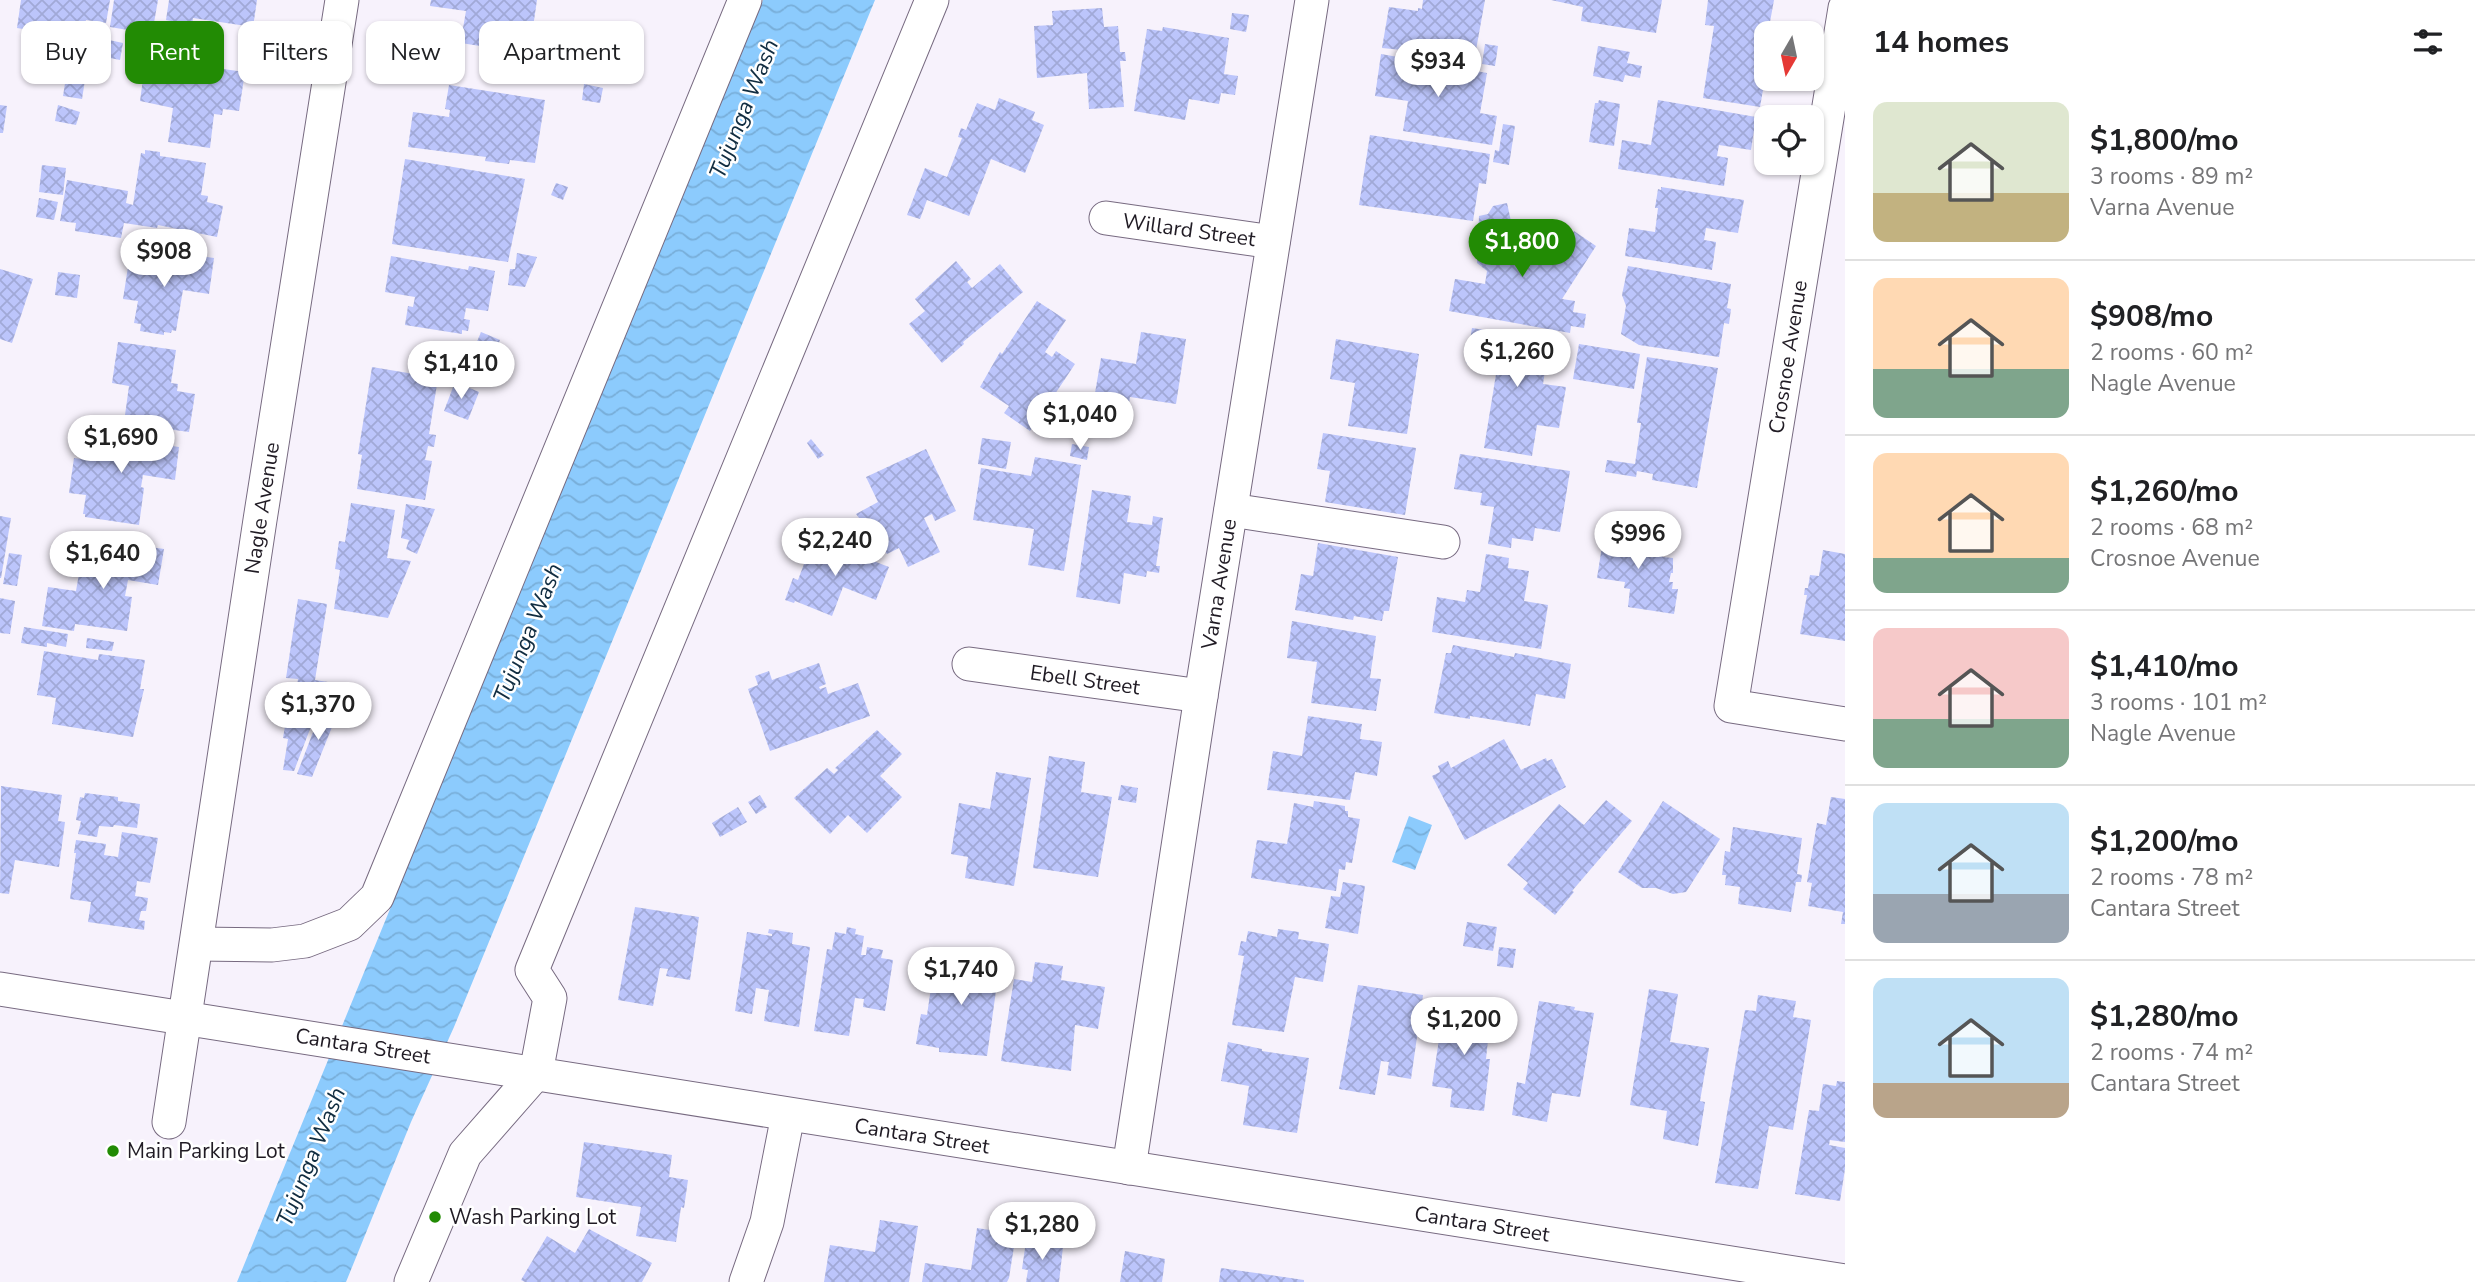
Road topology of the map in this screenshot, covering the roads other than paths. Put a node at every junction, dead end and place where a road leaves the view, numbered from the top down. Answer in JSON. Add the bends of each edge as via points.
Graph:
{"nodes":[{"id":1,"x":342,"y":0,"type":"edge"},
{"id":2,"x":745,"y":0,"type":"edge"},
{"id":3,"x":932,"y":0,"type":"edge"},
{"id":4,"x":1312,"y":0,"type":"edge"},
{"id":5,"x":1845,"y":8,"type":"edge"},
{"id":6,"x":1106,"y":218,"type":"dead end"},
{"id":7,"x":1273,"y":243,"type":"junction"},
{"id":8,"x":1231,"y":510,"type":"junction"},
{"id":9,"x":1443,"y":542,"type":"dead end"},
{"id":10,"x":969,"y":664,"type":"dead end"},
{"id":11,"x":1201,"y":696,"type":"junction"},
{"id":12,"x":1845,"y":724,"type":"edge"},
{"id":13,"x":197,"y":944,"type":"junction"},
{"id":14,"x":0,"y":989,"type":"edge"},
{"id":15,"x":185,"y":1017,"type":"junction"},
{"id":16,"x":536,"y":1073,"type":"junction"},
{"id":17,"x":788,"y":1115,"type":"junction"},
{"id":18,"x":169,"y":1122,"type":"dead end"},
{"id":19,"x":1129,"y":1168,"type":"junction"},
{"id":20,"x":1845,"y":1281,"type":"edge"},
{"id":21,"x":411,"y":1282,"type":"edge"},
{"id":22,"x":746,"y":1282,"type":"edge"}],
"edges":[{"from":1,"to":13,"type":"street","name":"Nagle Avenue"},
{"from":2,"to":13,"type":"street","via":[[377,897],[349,924],[305,941]]},
{"from":3,"to":16,"type":"street","via":[[532,970],[550,998]]},
{"from":4,"to":7,"type":"street","name":"Varna Avenue"},
{"from":5,"to":12,"type":"street","name":"Crosnoe Avenue","via":[[1731,706]]},
{"from":6,"to":7,"type":"street","name":"Willard Street"},
{"from":7,"to":8,"type":"street","name":"Varna Avenue"},
{"from":8,"to":9,"type":"street"},
{"from":8,"to":11,"type":"street","name":"Varna Avenue"},
{"from":10,"to":11,"type":"street","name":"Ebell Street"},
{"from":11,"to":19,"type":"street","name":"Varna Avenue"},
{"from":13,"to":15,"type":"street","name":"Nagle Avenue"},
{"from":14,"to":15,"type":"street","name":"Cantara Street"},
{"from":15,"to":16,"type":"street","name":"Cantara Street"},
{"from":15,"to":18,"type":"street","name":"Nagle Avenue"},
{"from":16,"to":17,"type":"street","name":"Cantara Street"},
{"from":16,"to":21,"type":"street","via":[[465,1154]]},
{"from":17,"to":19,"type":"street","name":"Cantara Street"},
{"from":17,"to":22,"type":"street","via":[[767,1222]]},
{"from":19,"to":20,"type":"street","name":"Cantara Street"}]}
